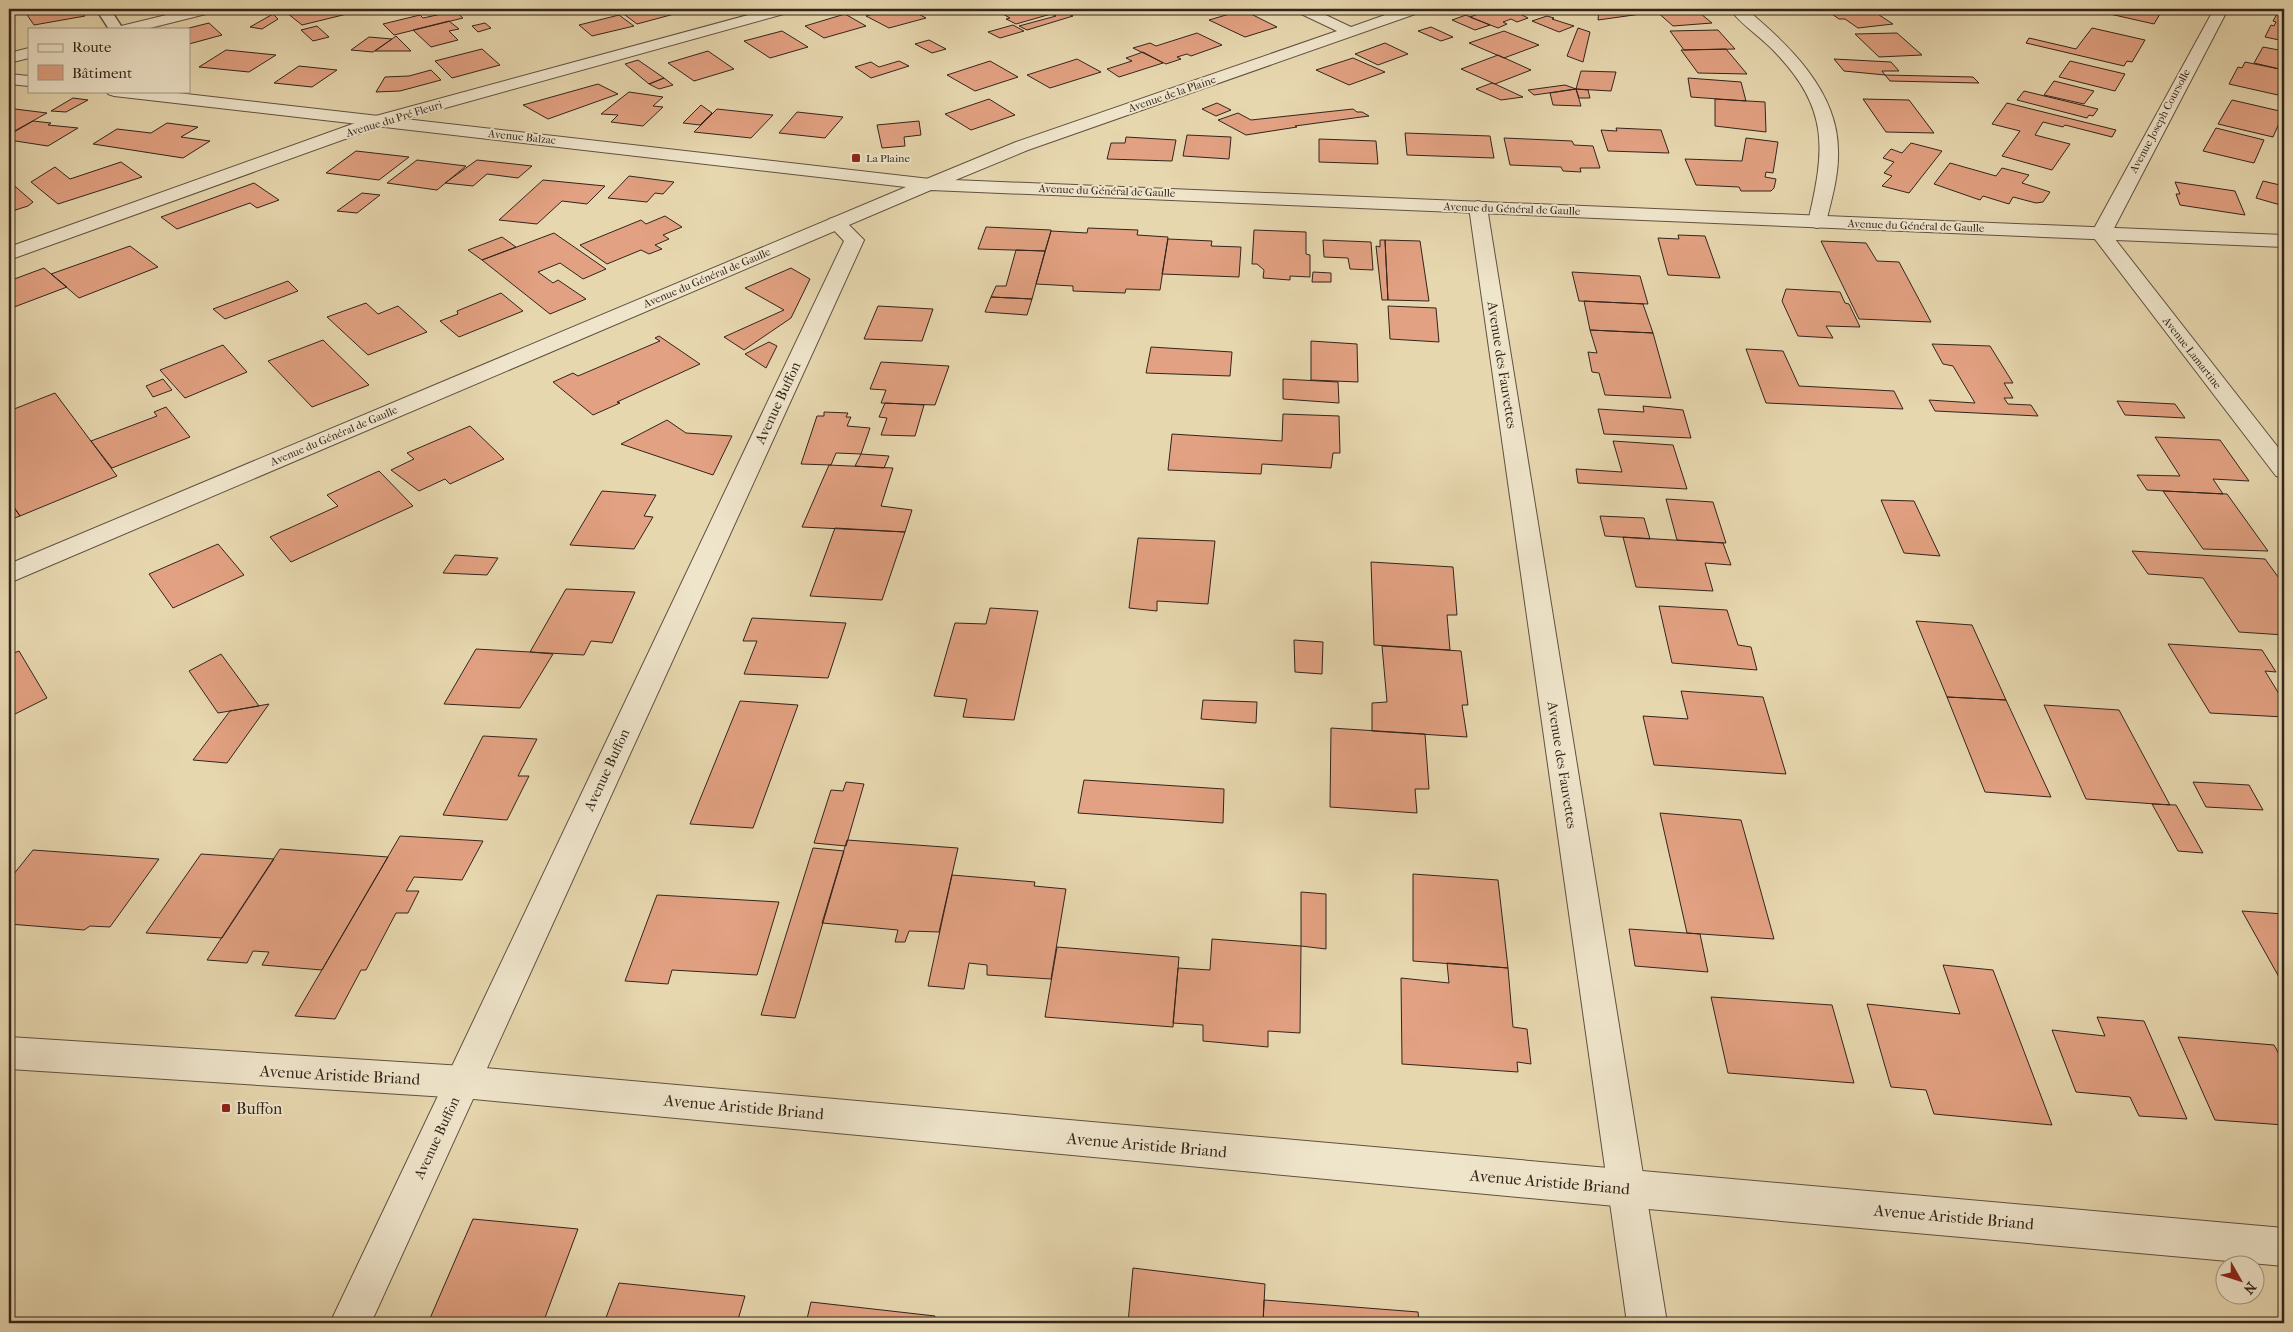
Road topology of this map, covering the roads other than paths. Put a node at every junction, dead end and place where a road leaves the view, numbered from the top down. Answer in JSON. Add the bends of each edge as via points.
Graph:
{"nodes":[{"id":1,"x":103,"y":9,"type":"edge"},
{"id":2,"x":209,"y":9,"type":"edge"},
{"id":3,"x":738,"y":9,"type":"edge"},
{"id":4,"x":786,"y":9,"type":"edge"},
{"id":5,"x":1302,"y":9,"type":"edge"},
{"id":6,"x":1416,"y":9,"type":"edge"},
{"id":7,"x":1737,"y":9,"type":"edge"},
{"id":8,"x":2221,"y":9,"type":"edge"},
{"id":9,"x":752,"y":18,"type":"junction"},
{"id":10,"x":115,"y":28,"type":"edge"},
{"id":11,"x":130,"y":28,"type":"edge"},
{"id":12,"x":1350,"y":32,"type":"junction"},
{"id":13,"x":28,"y":53,"type":"edge"},
{"id":14,"x":9,"y":58,"type":"edge"},
{"id":15,"x":9,"y":79,"type":"edge"},
{"id":16,"x":28,"y":81,"type":"edge"},
{"id":17,"x":123,"y":92,"type":"edge"},
{"id":18,"x":378,"y":121,"type":"junction"},
{"id":19,"x":930,"y":184,"type":"junction"},
{"id":20,"x":1478,"y":207,"type":"junction"},
{"id":21,"x":1817,"y":222,"type":"junction"},
{"id":22,"x":836,"y":223,"type":"junction"},
{"id":23,"x":2101,"y":234,"type":"junction"},
{"id":24,"x":2284,"y":241,"type":"edge"},
{"id":25,"x":9,"y":254,"type":"edge"},
{"id":26,"x":2284,"y":471,"type":"edge"},
{"id":27,"x":9,"y":574,"type":"edge"},
{"id":28,"x":9,"y":1053,"type":"edge"},
{"id":29,"x":463,"y":1082,"type":"junction"},
{"id":30,"x":1626,"y":1189,"type":"junction"},
{"id":31,"x":2284,"y":1246,"type":"edge"},
{"id":32,"x":350,"y":1323,"type":"edge"},
{"id":33,"x":1647,"y":1323,"type":"edge"}],
"edges":[{"from":1,"to":10,"type":"lane"},
{"from":2,"to":11,"type":"street"},
{"from":3,"to":9,"type":"street"},
{"from":4,"to":9,"type":"street","name":"Avenue du Pré Fleuri"},
{"from":5,"to":12,"type":"street"},
{"from":6,"to":12,"type":"street","name":"Avenue de la Plaine"},
{"from":7,"to":21,"type":"street","via":[[1768,35],[1798,70],[1819,103],[1829,138],[1828,174]]},
{"from":8,"to":23,"type":"street","name":"Avenue Joseph Coursolle"},
{"from":9,"to":18,"type":"street","name":"Avenue du Pré Fleuri"},
{"from":12,"to":19,"type":"street","name":"Avenue de la Plaine","via":[[1022,146]]},
{"from":13,"to":14,"type":"street"},
{"from":15,"to":16,"type":"street"},
{"from":17,"to":18,"type":"street","name":"Avenue Balzac"},
{"from":18,"to":19,"type":"street","name":"Avenue Balzac"},
{"from":18,"to":25,"type":"street","name":"Avenue du Pré Fleuri"},
{"from":19,"to":20,"type":"street","name":"Avenue du Général de Gaulle"},
{"from":19,"to":22,"type":"street","name":"Avenue du Général de Gaulle"},
{"from":20,"to":21,"type":"street","name":"Avenue du Général de Gaulle"},
{"from":20,"to":30,"type":"street","name":"Avenue des Fauvettes"},
{"from":21,"to":23,"type":"street","name":"Avenue du Général de Gaulle"},
{"from":22,"to":27,"type":"street","name":"Avenue du Général de Gaulle"},
{"from":22,"to":29,"type":"street","name":"Avenue Buffon","via":[[854,240]]},
{"from":23,"to":24,"type":"street","name":"Avenue du Général de Gaulle"},
{"from":23,"to":26,"type":"street","name":"Avenue Lamartine"},
{"from":28,"to":29,"type":"street","name":"Avenue Aristide Briand"},
{"from":29,"to":30,"type":"street","name":"Avenue Aristide Briand"},
{"from":29,"to":32,"type":"street","name":"Avenue Buffon"},
{"from":30,"to":31,"type":"street","name":"Avenue Aristide Briand"},
{"from":30,"to":33,"type":"street","name":"Avenue des Fauvettes"}]}
